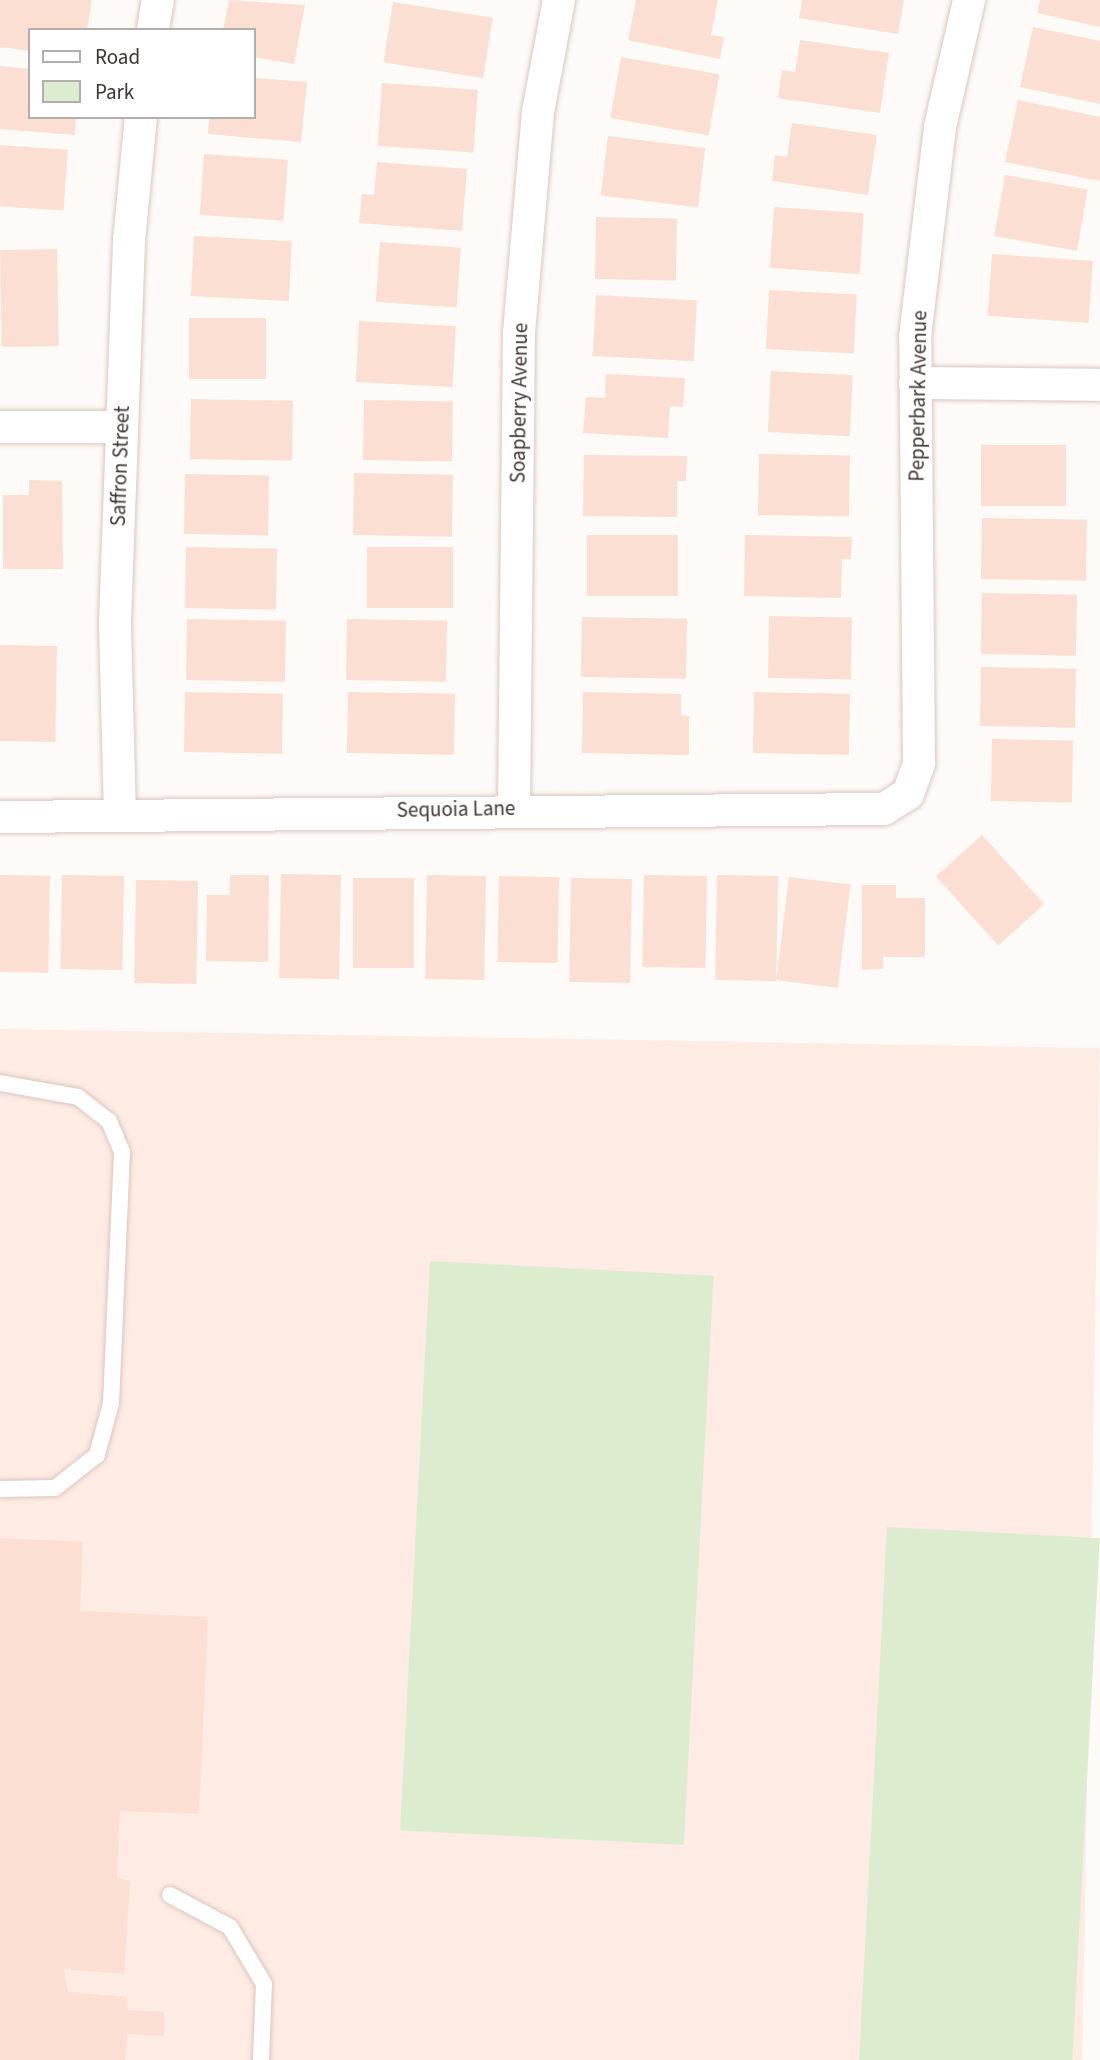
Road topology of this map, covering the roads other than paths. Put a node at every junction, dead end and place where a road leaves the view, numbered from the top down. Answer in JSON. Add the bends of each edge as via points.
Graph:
{"nodes":[{"id":1,"x":158,"y":0,"type":"edge"},
{"id":2,"x":559,"y":0,"type":"edge"},
{"id":3,"x":969,"y":0,"type":"edge"},
{"id":4,"x":153,"y":28,"type":"edge"},
{"id":5,"x":141,"y":119,"type":"edge"},
{"id":6,"x":915,"y":383,"type":"junction"},
{"id":7,"x":1100,"y":385,"type":"edge"},
{"id":8,"x":0,"y":427,"type":"edge"},
{"id":9,"x":122,"y":427,"type":"junction"},
{"id":10,"x":908,"y":794,"type":"joint"},
{"id":11,"x":514,"y":808,"type":"junction"},
{"id":12,"x":120,"y":815,"type":"junction"},
{"id":13,"x":0,"y":817,"type":"edge"},
{"id":14,"x":0,"y":1083,"type":"edge"},
{"id":15,"x":0,"y":1489,"type":"edge"},
{"id":16,"x":170,"y":1895,"type":"dead end"},
{"id":17,"x":261,"y":2060,"type":"edge"}],
"edges":[{"from":1,"to":4,"type":"street"},
{"from":2,"to":11,"type":"street","name":"Soapberry Avenue","via":[[538,112],[519,332]]},
{"from":3,"to":6,"type":"street","name":"Pepperbark Avenue","via":[[925,232]]},
{"from":5,"to":9,"type":"street","name":"Saffron Street"},
{"from":6,"to":7,"type":"street"},
{"from":6,"to":10,"type":"street","name":"Pepperbark Avenue","via":[[919,763]]},
{"from":8,"to":9,"type":"street"},
{"from":9,"to":12,"type":"street","name":"Saffron Street","via":[[115,622]]},
{"from":10,"to":11,"type":"street","name":"Sequoia Lane","via":[[884,809]]},
{"from":11,"to":12,"type":"street","name":"Sequoia Lane"},
{"from":12,"to":13,"type":"street","name":"Sequoia Lane"},
{"from":14,"to":15,"type":"lane","via":[[79,1097],[109,1121],[121,1152],[111,1403],[97,1455],[55,1488]]},
{"from":16,"to":17,"type":"lane","via":[[230,1927],[264,1984]]}]}
